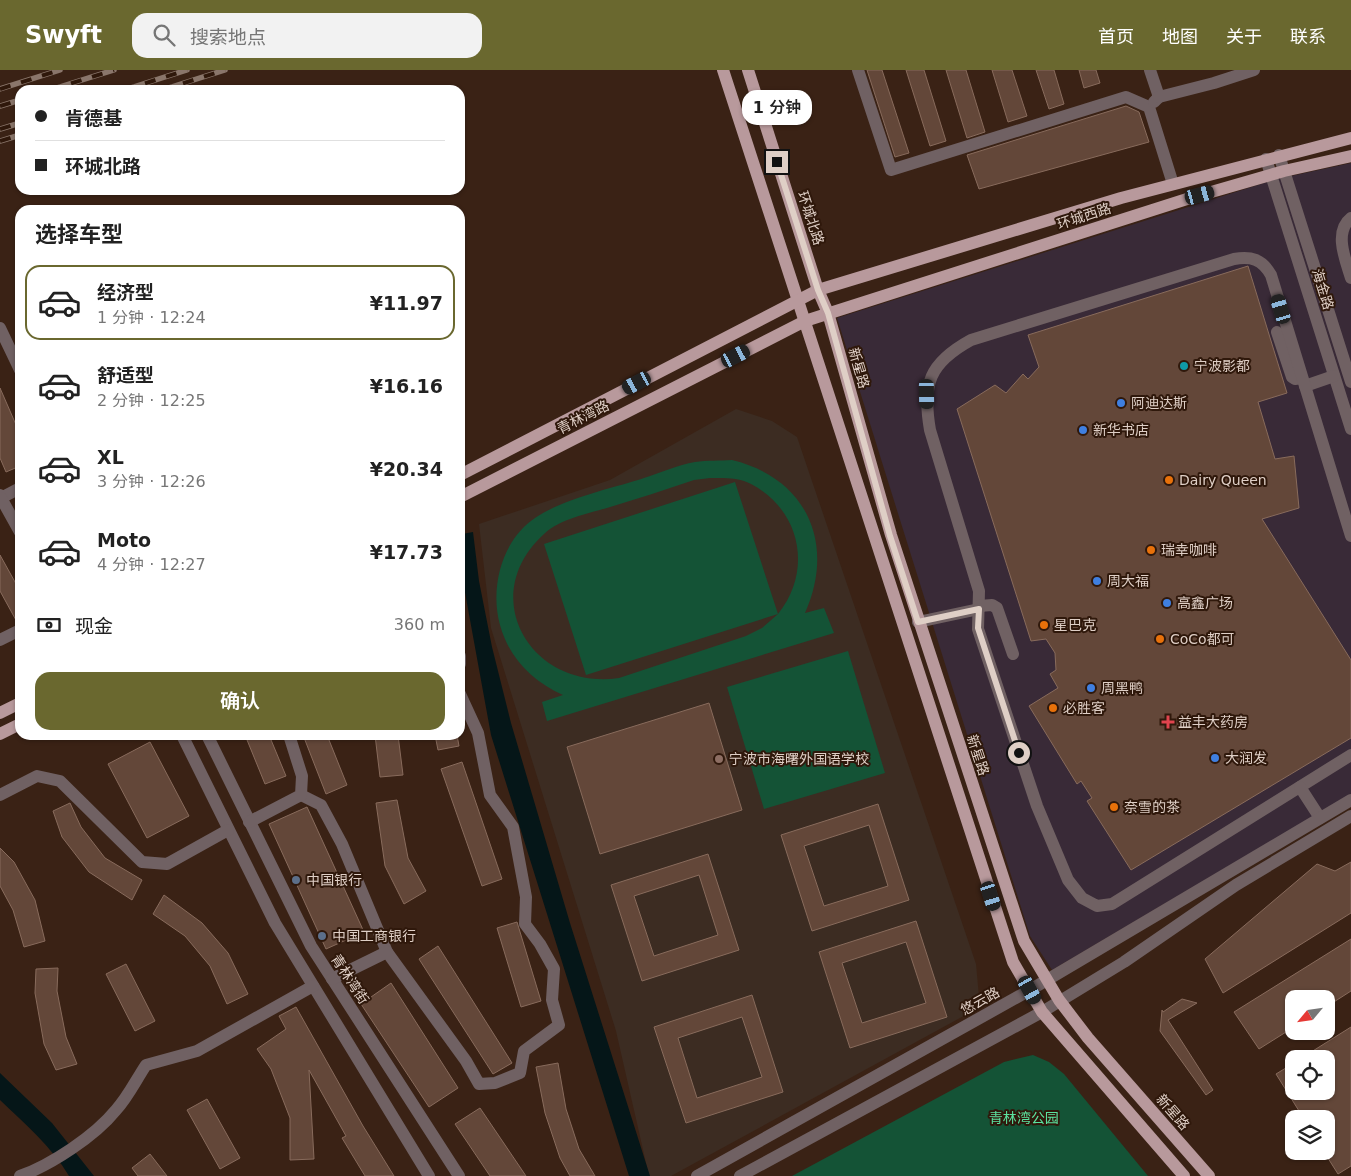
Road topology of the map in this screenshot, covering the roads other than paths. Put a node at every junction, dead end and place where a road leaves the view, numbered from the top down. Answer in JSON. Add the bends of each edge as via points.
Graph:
{"nodes":[{"id":1,"x":723,"y":70,"type":"edge"},
{"id":2,"x":748,"y":70,"type":"edge"},
{"id":3,"x":858,"y":70,"type":"edge"},
{"id":4,"x":1150,"y":70,"type":"edge"},
{"id":5,"x":1254,"y":70,"type":"edge"},
{"id":6,"x":1159,"y":97,"type":"junction"},
{"id":7,"x":1149,"y":107,"type":"junction"},
{"id":8,"x":1351,"y":138,"type":"edge"},
{"id":9,"x":1279,"y":155,"type":"junction"},
{"id":10,"x":1351,"y":156,"type":"edge"},
{"id":11,"x":1266,"y":159,"type":"junction"},
{"id":12,"x":1284,"y":171,"type":"junction"},
{"id":13,"x":1271,"y":175,"type":"junction"},
{"id":14,"x":1173,"y":184,"type":"junction"},
{"id":15,"x":1351,"y":218,"type":"edge"},
{"id":16,"x":1351,"y":278,"type":"edge"},
{"id":17,"x":818,"y":290,"type":"junction"},
{"id":18,"x":797,"y":299,"type":"junction"},
{"id":19,"x":828,"y":313,"type":"junction"},
{"id":20,"x":805,"y":321,"type":"junction"},
{"id":21,"x":0,"y":328,"type":"edge"},
{"id":22,"x":1278,"y":332,"type":"dead end"},
{"id":23,"x":15,"y":360,"type":"edge"},
{"id":24,"x":1350,"y":374,"type":"edge"},
{"id":25,"x":1334,"y":376,"type":"junction"},
{"id":26,"x":1304,"y":382,"type":"junction"},
{"id":27,"x":1351,"y":428,"type":"edge"},
{"id":28,"x":465,"y":472,"type":"edge"},
{"id":29,"x":15,"y":490,"type":"edge"},
{"id":30,"x":465,"y":494,"type":"edge"},
{"id":31,"x":1,"y":497,"type":"edge"},
{"id":32,"x":15,"y":523,"type":"edge"},
{"id":33,"x":1351,"y":536,"type":"edge"},
{"id":34,"x":979,"y":608,"type":"junction"},
{"id":35,"x":918,"y":622,"type":"junction"},
{"id":36,"x":15,"y":632,"type":"edge"},
{"id":37,"x":0,"y":640,"type":"edge"},
{"id":38,"x":1013,"y":654,"type":"dead end"},
{"id":39,"x":465,"y":705,"type":"edge"},
{"id":40,"x":15,"y":706,"type":"edge"},
{"id":41,"x":0,"y":713,"type":"edge"},
{"id":42,"x":15,"y":726,"type":"edge"},
{"id":43,"x":0,"y":734,"type":"edge"},
{"id":44,"x":184,"y":740,"type":"edge"},
{"id":45,"x":209,"y":740,"type":"edge"},
{"id":46,"x":291,"y":740,"type":"edge"},
{"id":47,"x":1351,"y":755,"type":"edge"},
{"id":48,"x":1300,"y":787,"type":"junction"},
{"id":49,"x":0,"y":795,"type":"edge"},
{"id":50,"x":301,"y":795,"type":"junction"},
{"id":51,"x":1351,"y":800,"type":"edge"},
{"id":52,"x":1351,"y":816,"type":"edge"},
{"id":53,"x":1320,"y":818,"type":"junction"},
{"id":54,"x":249,"y":822,"type":"junction"},
{"id":55,"x":228,"y":830,"type":"junction"},
{"id":56,"x":387,"y":952,"type":"junction"},
{"id":57,"x":332,"y":979,"type":"junction"},
{"id":58,"x":1046,"y":980,"type":"junction"},
{"id":59,"x":313,"y":986,"type":"junction"},
{"id":60,"x":1030,"y":990,"type":"junction"},
{"id":61,"x":1059,"y":1000,"type":"junction"},
{"id":62,"x":1042,"y":1012,"type":"junction"},
{"id":63,"x":20,"y":1176,"type":"edge"},
{"id":64,"x":429,"y":1176,"type":"edge"},
{"id":65,"x":459,"y":1176,"type":"edge"},
{"id":66,"x":697,"y":1176,"type":"edge"},
{"id":67,"x":740,"y":1176,"type":"edge"},
{"id":68,"x":1184,"y":1176,"type":"edge"},
{"id":69,"x":1209,"y":1176,"type":"edge"}],
"edges":[{"from":1,"to":18,"type":"main road"},
{"from":2,"to":17,"type":"main road","name":"环城北路"},
{"from":3,"to":7,"type":"street","via":[[891,170],[1126,97]]},
{"from":4,"to":6,"type":"street"},
{"from":5,"to":6,"type":"street"},
{"from":6,"to":7,"type":"street"},
{"from":7,"to":14,"type":"street"},
{"from":8,"to":9,"type":"main road","name":"青林湾路"},
{"from":9,"to":11,"type":"main road","name":"青林湾路"},
{"from":9,"to":12,"type":"street","name":"海金路"},
{"from":10,"to":12,"type":"main road","name":"环城西路"},
{"from":11,"to":13,"type":"street","name":"海金路"},
{"from":11,"to":14,"type":"main road","name":"青林湾路"},
{"from":12,"to":13,"type":"main road","name":"环城西路"},
{"from":12,"to":24,"type":"street","name":"海金路"},
{"from":13,"to":19,"type":"main road","name":"环城西路"},
{"from":13,"to":25,"type":"street","name":"海金路"},
{"from":14,"to":17,"type":"main road","name":"青林湾路"},
{"from":15,"to":16,"type":"street","via":[[1342,236]]},
{"from":17,"to":18,"type":"main road","name":"青林湾路"},
{"from":17,"to":19,"type":"main road","name":"新星路"},
{"from":18,"to":20,"type":"main road"},
{"from":18,"to":28,"type":"main road","name":"青林湾路"},
{"from":19,"to":20,"type":"main road","name":"青林湾路"},
{"from":19,"to":35,"type":"main road","name":"新星路","via":[[890,536]]},
{"from":20,"to":30,"type":"main road","name":"青林湾路"},
{"from":20,"to":60,"type":"main road","via":[[1003,933]]},
{"from":21,"to":23,"type":"street"},
{"from":22,"to":26,"type":"street","via":[[1292,377]]},
{"from":25,"to":26,"type":"street"},
{"from":25,"to":27,"type":"street","name":"海金路"},
{"from":26,"to":33,"type":"street"},
{"from":26,"to":34,"type":"street","via":[[1271,275],[1265,265],[1246,257],[971,340],[950,351],[935,368],[927,394],[927,412],[979,591]]},
{"from":29,"to":31,"type":"street"},
{"from":31,"to":32,"type":"street"},
{"from":34,"to":35,"type":"street"},
{"from":34,"to":38,"type":"street","via":[[992,605],[997,608]]},
{"from":34,"to":48,"type":"street","via":[[978,628],[1037,806],[1068,880],[1082,898],[1097,906],[1112,904]]},
{"from":35,"to":58,"type":"main road","name":"新星路","via":[[1024,941]]},
{"from":36,"to":37,"type":"street"},
{"from":39,"to":56,"type":"street","via":[[478,733],[490,795],[512,827],[526,897],[524,924],[554,969],[552,1000],[559,1025],[524,1051],[520,1073],[495,1083],[479,1084],[461,1053]]},
{"from":40,"to":41,"type":"main road"},
{"from":42,"to":43,"type":"main road"},
{"from":44,"to":55,"type":"street"},
{"from":45,"to":54,"type":"street","name":"青林湾街"},
{"from":46,"to":50,"type":"street","via":[[302,776]]},
{"from":47,"to":48,"type":"street"},
{"from":48,"to":53,"type":"street"},
{"from":49,"to":55,"type":"street","via":[[36,776],[60,780],[142,862],[167,864]]},
{"from":50,"to":54,"type":"street"},
{"from":50,"to":56,"type":"street","via":[[321,805],[334,828]]},
{"from":51,"to":53,"type":"street","name":"悠云路"},
{"from":52,"to":61,"type":"street","via":[[1236,885],[1124,962]]},
{"from":53,"to":58,"type":"street","name":"悠云路"},
{"from":54,"to":57,"type":"street","name":"青林湾街","via":[[311,946]]},
{"from":55,"to":59,"type":"street","via":[[275,924]]},
{"from":56,"to":57,"type":"street"},
{"from":57,"to":65,"type":"street","name":"青林湾街"},
{"from":58,"to":60,"type":"street","name":"悠云路"},
{"from":58,"to":61,"type":"main road","name":"新星路"},
{"from":59,"to":63,"type":"street","via":[[197,1051],[146,1065],[116,1111],[79,1143],[39,1169]]},
{"from":59,"to":64,"type":"street"},
{"from":60,"to":62,"type":"main road"},
{"from":60,"to":66,"type":"street","name":"悠云路"},
{"from":61,"to":62,"type":"street"},
{"from":61,"to":69,"type":"main road","name":"新星路","via":[[1088,1038]]},
{"from":62,"to":67,"type":"street"},
{"from":62,"to":68,"type":"main road"}]}
